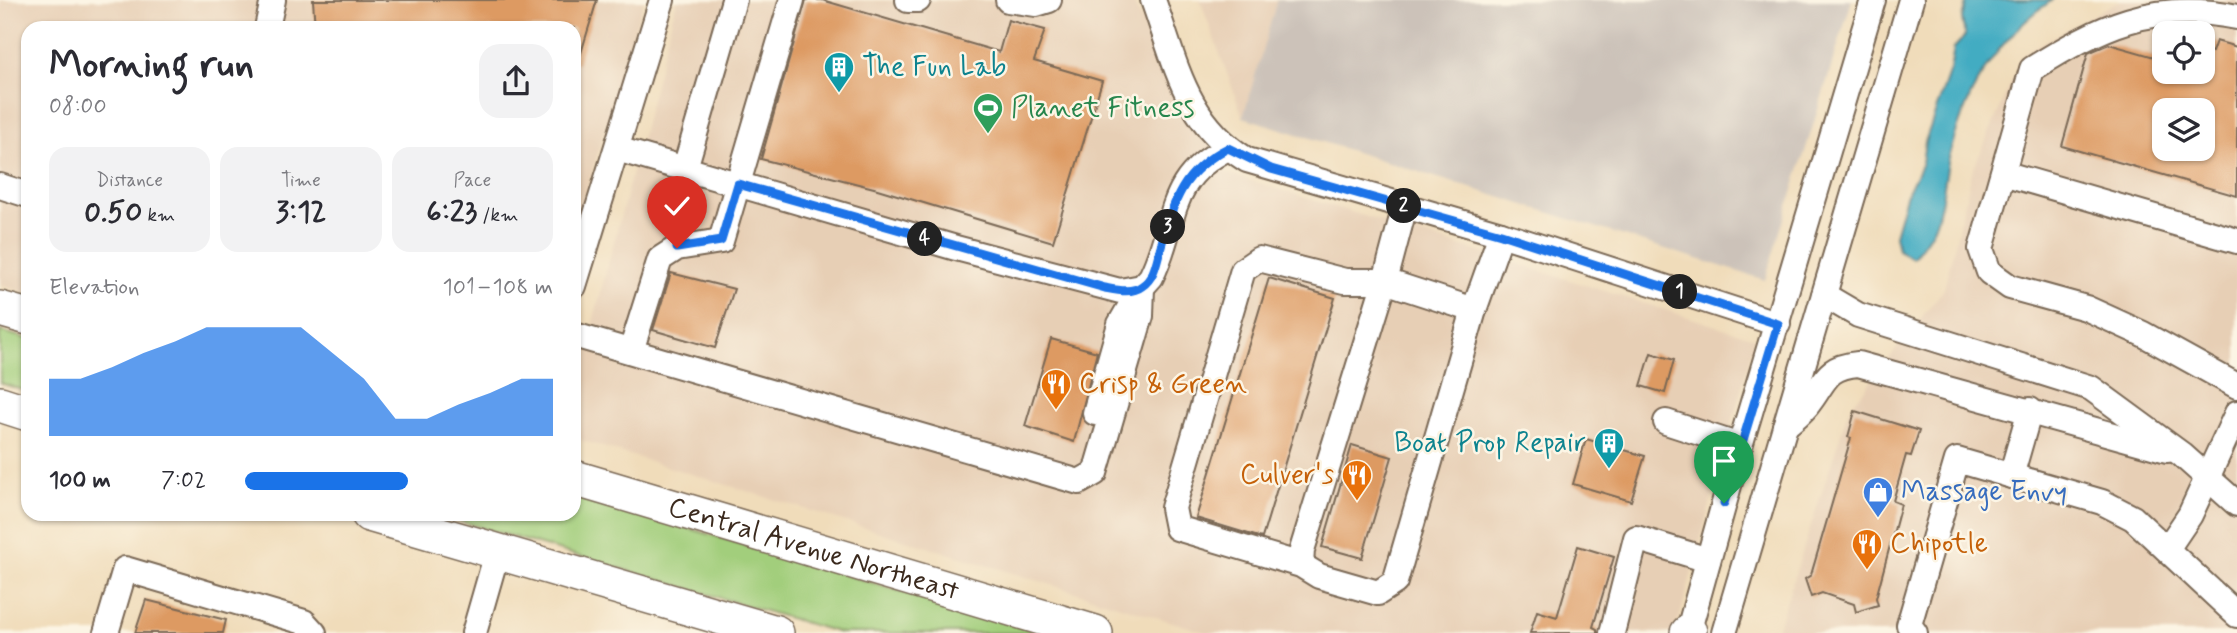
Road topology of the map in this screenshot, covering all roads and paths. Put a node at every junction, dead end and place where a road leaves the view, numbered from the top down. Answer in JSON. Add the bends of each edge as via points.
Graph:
{"nodes":[{"id":1,"x":273,"y":0,"type":"edge"},
{"id":2,"x":662,"y":0,"type":"edge"},
{"id":3,"x":734,"y":0,"type":"edge"},
{"id":4,"x":792,"y":0,"type":"edge"},
{"id":5,"x":908,"y":0,"type":"edge"},
{"id":6,"x":918,"y":0,"type":"edge"},
{"id":7,"x":1008,"y":0,"type":"edge"},
{"id":8,"x":1049,"y":0,"type":"edge"},
{"id":9,"x":1153,"y":0,"type":"edge"},
{"id":10,"x":1873,"y":0,"type":"edge"},
{"id":11,"x":1910,"y":7,"type":"edge"},
{"id":12,"x":2237,"y":17,"type":"edge"},
{"id":13,"x":268,"y":21,"type":"edge"},
{"id":14,"x":1228,"y":148,"type":"junction"},
{"id":15,"x":617,"y":149,"type":"junction"},
{"id":16,"x":685,"y":169,"type":"junction"},
{"id":17,"x":2003,"y":173,"type":"junction"},
{"id":18,"x":738,"y":184,"type":"junction"},
{"id":19,"x":0,"y":186,"type":"edge"},
{"id":20,"x":21,"y":193,"type":"edge"},
{"id":21,"x":1405,"y":206,"type":"junction"},
{"id":22,"x":1501,"y":234,"type":"junction"},
{"id":23,"x":2237,"y":241,"type":"edge"},
{"id":24,"x":581,"y":263,"type":"edge"},
{"id":25,"x":1384,"y":281,"type":"junction"},
{"id":26,"x":1142,"y":286,"type":"junction"},
{"id":27,"x":1824,"y":295,"type":"junction"},
{"id":28,"x":0,"y":309,"type":"edge"},
{"id":29,"x":1474,"y":310,"type":"junction"},
{"id":30,"x":21,"y":315,"type":"edge"},
{"id":31,"x":1778,"y":324,"type":"junction"},
{"id":32,"x":581,"y":337,"type":"edge"},
{"id":33,"x":631,"y":351,"type":"junction"},
{"id":34,"x":2237,"y":386,"type":"edge"},
{"id":35,"x":0,"y":404,"type":"edge"},
{"id":36,"x":2031,"y":410,"type":"junction"},
{"id":37,"x":21,"y":411,"type":"edge"},
{"id":38,"x":2237,"y":413,"type":"edge"},
{"id":39,"x":1666,"y":422,"type":"dead end"},
{"id":40,"x":1784,"y":427,"type":"junction"},
{"id":41,"x":1740,"y":446,"type":"junction"},
{"id":42,"x":2181,"y":454,"type":"junction"},
{"id":43,"x":2011,"y":476,"type":"junction"},
{"id":44,"x":2208,"y":477,"type":"junction"},
{"id":45,"x":581,"y":480,"type":"edge"},
{"id":46,"x":2237,"y":504,"type":"edge"},
{"id":47,"x":392,"y":521,"type":"edge"},
{"id":48,"x":2167,"y":549,"type":"junction"},
{"id":49,"x":498,"y":553,"type":"junction"},
{"id":50,"x":1709,"y":560,"type":"junction"},
{"id":51,"x":1301,"y":565,"type":"junction"},
{"id":52,"x":2237,"y":615,"type":"edge"},
{"id":53,"x":106,"y":633,"type":"edge"},
{"id":54,"x":314,"y":633,"type":"edge"},
{"id":55,"x":474,"y":633,"type":"edge"},
{"id":56,"x":776,"y":633,"type":"edge"},
{"id":57,"x":1095,"y":633,"type":"edge"},
{"id":58,"x":1612,"y":633,"type":"edge"},
{"id":59,"x":1688,"y":633,"type":"edge"},
{"id":60,"x":1724,"y":633,"type":"edge"},
{"id":61,"x":1915,"y":633,"type":"edge"}],
"edges":[{"from":1,"to":13,"type":"street"},
{"from":2,"to":15,"type":"street"},
{"from":3,"to":16,"type":"street"},
{"from":4,"to":18,"type":"street"},
{"from":5,"to":6,"type":"street"},
{"from":7,"to":8,"type":"street","via":[[1036,4]]},
{"from":9,"to":14,"type":"street","via":[[1192,104],[1208,130]]},
{"from":10,"to":31,"type":"street"},
{"from":11,"to":27,"type":"street"},
{"from":12,"to":17,"type":"street","via":[[2212,10],[2156,9],[2090,33],[2032,69]]},
{"from":14,"to":21,"type":"street","via":[[1271,169]]},
{"from":14,"to":26,"type":"street","via":[[1205,160],[1183,186],[1155,268]]},
{"from":15,"to":16,"type":"street"},
{"from":15,"to":24,"type":"street"},
{"from":16,"to":18,"type":"street"},
{"from":17,"to":23,"type":"street"},
{"from":17,"to":34,"type":"street","via":[[1980,249],[1989,272],[2010,287],[2086,308],[2143,334]]},
{"from":18,"to":26,"type":"street","via":[[1105,288],[1133,290]]},
{"from":18,"to":33,"type":"street","via":[[721,241],[677,248],[660,259]]},
{"from":19,"to":20,"type":"street"},
{"from":21,"to":22,"type":"street"},
{"from":21,"to":25,"type":"street"},
{"from":22,"to":29,"type":"street"},
{"from":22,"to":31,"type":"street"},
{"from":25,"to":29,"type":"street"},
{"from":25,"to":51,"type":"street"},
{"from":25,"to":51,"type":"street","via":[[1345,281],[1259,259],[1243,270],[1172,508],[1177,528]]},
{"from":26,"to":33,"type":"street","via":[[1141,316],[1095,473],[1079,482]]},
{"from":27,"to":40,"type":"street"},
{"from":27,"to":42,"type":"street","via":[[1858,315],[2091,388]]},
{"from":28,"to":30,"type":"highway"},
{"from":29,"to":51,"type":"street","via":[[1395,582],[1378,593],[1319,576]]},
{"from":31,"to":41,"type":"street"},
{"from":32,"to":33,"type":"street"},
{"from":35,"to":37,"type":"highway"},
{"from":36,"to":40,"type":"street","via":[[1858,364],[1826,375],[1809,403]]},
{"from":36,"to":42,"type":"street"},
{"from":36,"to":43,"type":"street"},
{"from":38,"to":44,"type":"street"},
{"from":39,"to":41,"type":"street"},
{"from":40,"to":60,"type":"street"},
{"from":41,"to":50,"type":"street"},
{"from":42,"to":44,"type":"street"},
{"from":43,"to":48,"type":"street","via":[[2102,502],[2133,518]]},
{"from":43,"to":61,"type":"street","via":[[1957,460],[1909,625]]},
{"from":44,"to":46,"type":"street"},
{"from":44,"to":48,"type":"street"},
{"from":45,"to":57,"type":"highway","name":"Central Avenue Northeast"},
{"from":47,"to":49,"type":"highway"},
{"from":48,"to":52,"type":"street"},
{"from":49,"to":55,"type":"street"},
{"from":49,"to":56,"type":"highway"},
{"from":50,"to":58,"type":"street","via":[[1636,538]]},
{"from":50,"to":59,"type":"street"},
{"from":53,"to":54,"type":"street","via":[[125,569],[304,622]]}]}
